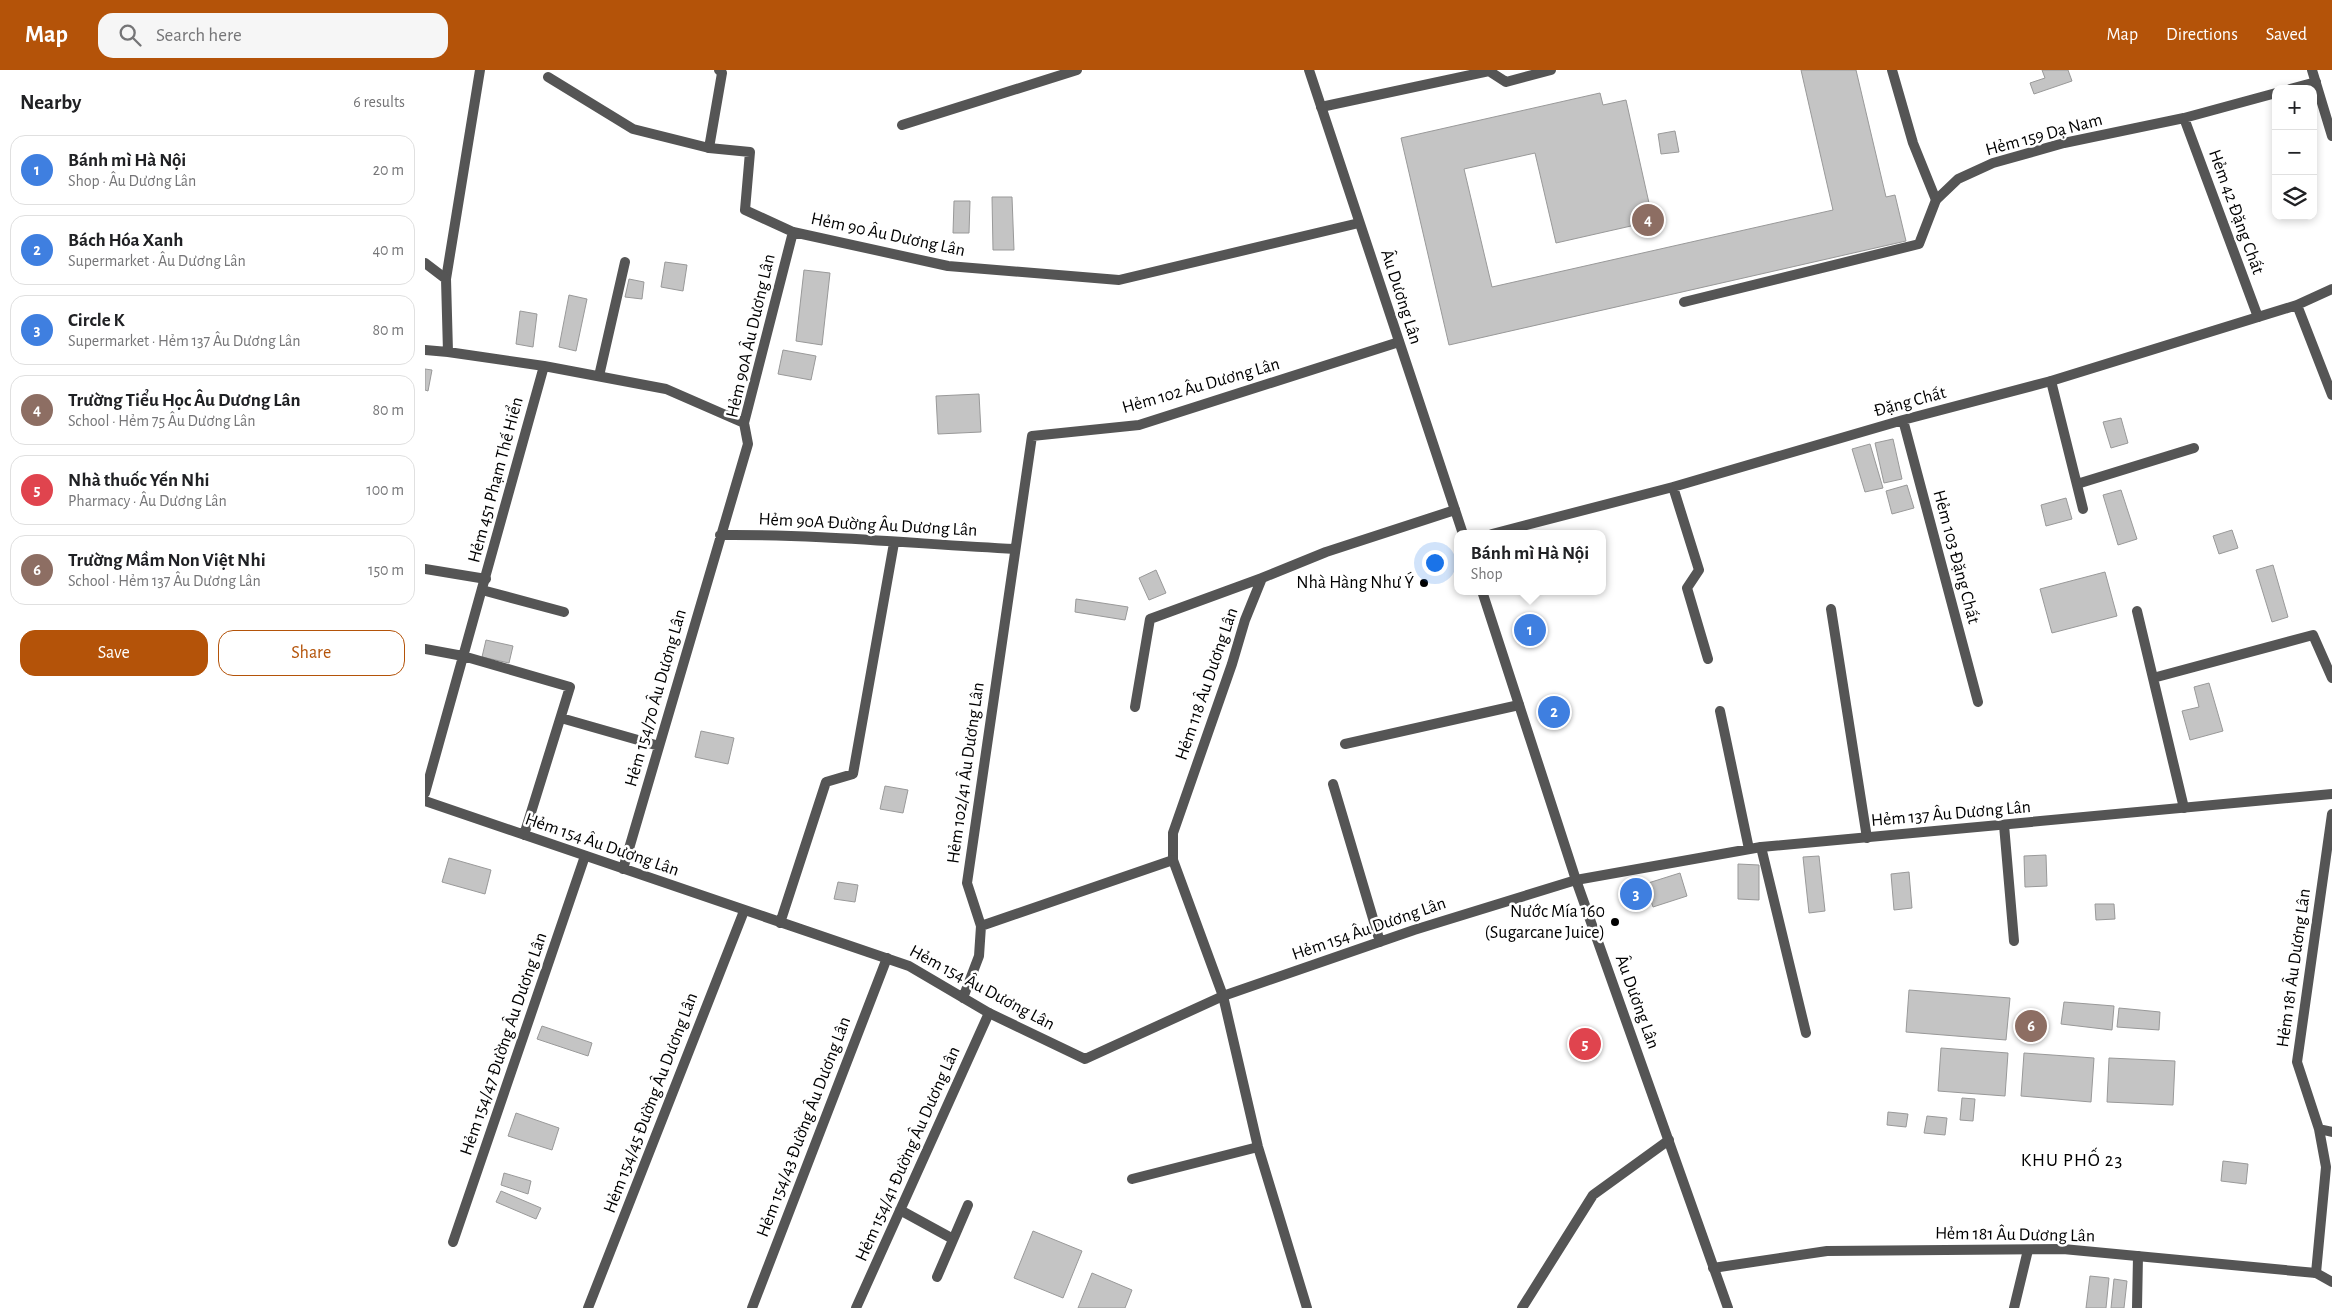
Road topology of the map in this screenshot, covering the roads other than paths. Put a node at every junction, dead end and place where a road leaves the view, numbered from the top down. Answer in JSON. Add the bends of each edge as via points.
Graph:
{"nodes":[{"id":1,"x":480,"y":70,"type":"edge"},
{"id":2,"x":719,"y":70,"type":"edge"},
{"id":3,"x":1077,"y":70,"type":"edge"},
{"id":4,"x":1309,"y":70,"type":"edge"},
{"id":5,"x":1551,"y":70,"type":"edge"},
{"id":6,"x":1892,"y":70,"type":"edge"},
{"id":7,"x":2312,"y":70,"type":"edge"},
{"id":8,"x":548,"y":77,"type":"dead end"},
{"id":9,"x":2315,"y":82,"type":"junction"},
{"id":10,"x":2304,"y":85,"type":"edge"},
{"id":11,"x":2272,"y":94,"type":"edge"},
{"id":12,"x":1321,"y":107,"type":"junction"},
{"id":13,"x":2185,"y":118,"type":"junction"},
{"id":14,"x":901,"y":125,"type":"dead end"},
{"id":15,"x":2332,"y":136,"type":"edge"},
{"id":16,"x":709,"y":148,"type":"junction"},
{"id":17,"x":1936,"y":200,"type":"junction"},
{"id":18,"x":1359,"y":223,"type":"junction"},
{"id":19,"x":793,"y":232,"type":"junction"},
{"id":20,"x":425,"y":262,"type":"edge"},
{"id":21,"x":625,"y":262,"type":"dead end"},
{"id":22,"x":446,"y":279,"type":"junction"},
{"id":23,"x":2332,"y":289,"type":"edge"},
{"id":24,"x":1684,"y":302,"type":"dead end"},
{"id":25,"x":2297,"y":305,"type":"junction"},
{"id":26,"x":2258,"y":317,"type":"junction"},
{"id":27,"x":1399,"y":342,"type":"junction"},
{"id":28,"x":425,"y":350,"type":"edge"},
{"id":29,"x":448,"y":352,"type":"junction"},
{"id":30,"x":544,"y":366,"type":"junction"},
{"id":31,"x":599,"y":376,"type":"junction"},
{"id":32,"x":2051,"y":380,"type":"junction"},
{"id":33,"x":2332,"y":395,"type":"edge"},
{"id":34,"x":1903,"y":420,"type":"junction"},
{"id":35,"x":744,"y":423,"type":"junction"},
{"id":36,"x":2194,"y":448,"type":"dead end"},
{"id":37,"x":2077,"y":484,"type":"junction"},
{"id":38,"x":1673,"y":487,"type":"junction"},
{"id":39,"x":2083,"y":509,"type":"dead end"},
{"id":40,"x":1455,"y":510,"type":"junction"},
{"id":41,"x":1462,"y":530,"type":"edge"},
{"id":42,"x":1507,"y":530,"type":"edge"},
{"id":43,"x":720,"y":535,"type":"junction"},
{"id":44,"x":894,"y":543,"type":"junction"},
{"id":45,"x":1015,"y":549,"type":"junction"},
{"id":46,"x":425,"y":569,"type":"edge"},
{"id":47,"x":1263,"y":578,"type":"junction"},
{"id":48,"x":486,"y":579,"type":"junction"},
{"id":49,"x":482,"y":590,"type":"junction"},
{"id":50,"x":1483,"y":595,"type":"edge"},
{"id":51,"x":1831,"y":609,"type":"dead end"},
{"id":52,"x":2137,"y":611,"type":"dead end"},
{"id":53,"x":564,"y":612,"type":"dead end"},
{"id":54,"x":425,"y":649,"type":"edge"},
{"id":55,"x":463,"y":656,"type":"junction"},
{"id":56,"x":1708,"y":659,"type":"dead end"},
{"id":57,"x":2153,"y":678,"type":"junction"},
{"id":58,"x":2332,"y":678,"type":"edge"},
{"id":59,"x":1978,"y":702,"type":"dead end"},
{"id":60,"x":1519,"y":704,"type":"junction"},
{"id":61,"x":1135,"y":707,"type":"dead end"},
{"id":62,"x":1720,"y":711,"type":"dead end"},
{"id":63,"x":561,"y":718,"type":"junction"},
{"id":64,"x":1345,"y":744,"type":"dead end"},
{"id":65,"x":659,"y":746,"type":"junction"},
{"id":66,"x":1333,"y":784,"type":"dead end"},
{"id":67,"x":425,"y":793,"type":"edge"},
{"id":68,"x":2332,"y":794,"type":"edge"},
{"id":69,"x":425,"y":801,"type":"edge"},
{"id":70,"x":2185,"y":808,"type":"junction"},
{"id":71,"x":2332,"y":814,"type":"edge"},
{"id":72,"x":2004,"y":825,"type":"junction"},
{"id":73,"x":525,"y":835,"type":"junction"},
{"id":74,"x":1867,"y":838,"type":"junction"},
{"id":75,"x":1761,"y":847,"type":"junction"},
{"id":76,"x":1749,"y":849,"type":"junction"},
{"id":77,"x":585,"y":856,"type":"junction"},
{"id":78,"x":1173,"y":860,"type":"junction"},
{"id":79,"x":623,"y":869,"type":"junction"},
{"id":80,"x":1576,"y":880,"type":"junction"},
{"id":81,"x":744,"y":910,"type":"junction"},
{"id":82,"x":780,"y":923,"type":"junction"},
{"id":83,"x":981,"y":926,"type":"junction"},
{"id":84,"x":2014,"y":941,"type":"dead end"},
{"id":85,"x":1379,"y":942,"type":"junction"},
{"id":86,"x":887,"y":958,"type":"junction"},
{"id":87,"x":1223,"y":996,"type":"junction"},
{"id":88,"x":963,"y":998,"type":"junction"},
{"id":89,"x":989,"y":1013,"type":"junction"},
{"id":90,"x":1806,"y":1033,"type":"dead end"},
{"id":91,"x":2319,"y":1129,"type":"junction"},
{"id":92,"x":2332,"y":1132,"type":"edge"},
{"id":93,"x":1669,"y":1140,"type":"junction"},
{"id":94,"x":1258,"y":1147,"type":"junction"},
{"id":95,"x":1132,"y":1180,"type":"dead end"},
{"id":96,"x":968,"y":1205,"type":"dead end"},
{"id":97,"x":901,"y":1210,"type":"junction"},
{"id":98,"x":953,"y":1239,"type":"junction"},
{"id":99,"x":453,"y":1242,"type":"dead end"},
{"id":100,"x":2028,"y":1250,"type":"junction"},
{"id":101,"x":2139,"y":1256,"type":"junction"},
{"id":102,"x":1713,"y":1268,"type":"junction"},
{"id":103,"x":2316,"y":1273,"type":"junction"},
{"id":104,"x":937,"y":1277,"type":"dead end"},
{"id":105,"x":2332,"y":1282,"type":"edge"},
{"id":106,"x":588,"y":1308,"type":"edge"},
{"id":107,"x":752,"y":1308,"type":"edge"},
{"id":108,"x":856,"y":1308,"type":"edge"},
{"id":109,"x":1307,"y":1308,"type":"edge"},
{"id":110,"x":1522,"y":1308,"type":"edge"},
{"id":111,"x":1728,"y":1308,"type":"edge"},
{"id":112,"x":2014,"y":1308,"type":"edge"},
{"id":113,"x":2137,"y":1308,"type":"edge"}],
"edges":[{"from":1,"to":22,"type":"street"},
{"from":2,"to":16,"type":"street","via":[[722,73]]},
{"from":3,"to":14,"type":"street"},
{"from":4,"to":12,"type":"street","name":"Âu Dương Lân"},
{"from":5,"to":12,"type":"street","via":[[1506,82],[1489,71]]},
{"from":6,"to":17,"type":"street","via":[[1913,143]]},
{"from":7,"to":9,"type":"street"},
{"from":8,"to":16,"type":"street","name":"Hẻm 90 Âu Dương Lân","via":[[633,129]]},
{"from":9,"to":10,"type":"street"},
{"from":9,"to":15,"type":"street"},
{"from":11,"to":13,"type":"street","name":"Hẻm 159 Dạ Nam"},
{"from":12,"to":18,"type":"street","name":"Âu Dương Lân"},
{"from":13,"to":17,"type":"street","name":"Hẻm 159 Dạ Nam","via":[[2064,143],[1993,163],[1958,180]]},
{"from":13,"to":26,"type":"street","name":"Hẻm 42 Đặng Chất"},
{"from":16,"to":19,"type":"street","name":"Hẻm 90 Âu Dương Lân","via":[[750,152],[745,210]]},
{"from":17,"to":24,"type":"street","name":"Hẻm 159 Dạ Nam","via":[[1919,244]]},
{"from":18,"to":19,"type":"street","name":"Hẻm 90 Âu Dương Lân","via":[[1119,280],[949,266]]},
{"from":18,"to":27,"type":"street","name":"Âu Dương Lân"},
{"from":19,"to":35,"type":"street","name":"Hẻm 90A Âu Dương Lân"},
{"from":20,"to":22,"type":"street"},
{"from":21,"to":31,"type":"street"},
{"from":22,"to":29,"type":"street"},
{"from":23,"to":25,"type":"street","name":"Đặng Chất"},
{"from":25,"to":26,"type":"street","name":"Đặng Chất"},
{"from":25,"to":33,"type":"street"},
{"from":26,"to":32,"type":"street","name":"Đặng Chất"},
{"from":27,"to":40,"type":"street","name":"Âu Dương Lân"},
{"from":27,"to":45,"type":"street","name":"Hẻm 102 Âu Dương Lân","via":[[1139,425],[1032,436]]},
{"from":28,"to":29,"type":"street"},
{"from":29,"to":30,"type":"street"},
{"from":30,"to":31,"type":"street"},
{"from":30,"to":48,"type":"street","name":"Hẻm 451 Phạm Thế Hiển"},
{"from":31,"to":35,"type":"street","via":[[666,389]]},
{"from":32,"to":34,"type":"street","name":"Đặng Chất"},
{"from":32,"to":37,"type":"street"},
{"from":34,"to":38,"type":"street","name":"Đặng Chất"},
{"from":34,"to":59,"type":"street","name":"Hẻm 103 Đặng Chất"},
{"from":35,"to":43,"type":"street","name":"Hẻm 90A Âu Dương Lân","via":[[748,444]]},
{"from":36,"to":37,"type":"street"},
{"from":37,"to":39,"type":"street"},
{"from":38,"to":42,"type":"street","name":"Đặng Chất"},
{"from":38,"to":56,"type":"street","via":[[1699,570],[1687,588]]},
{"from":40,"to":41,"type":"street","name":"Âu Dương Lân"},
{"from":40,"to":47,"type":"street","via":[[1327,552]]},
{"from":43,"to":44,"type":"street","name":"Hẻm 90A Đường Âu Dương Lân","via":[[786,534]]},
{"from":43,"to":65,"type":"street","name":"Hẻm 154/70 Âu Dương Lân"},
{"from":44,"to":45,"type":"street","name":"Hẻm 90A Đường Âu Dương Lân"},
{"from":44,"to":82,"type":"street","via":[[853,774],[826,782]]},
{"from":45,"to":83,"type":"street","name":"Hẻm 102/41 Âu Dương Lân","via":[[967,883]]},
{"from":46,"to":48,"type":"street"},
{"from":47,"to":61,"type":"street","via":[[1151,619]]},
{"from":47,"to":78,"type":"street","name":"Hẻm 118 Âu Dương Lân","via":[[1245,620],[1173,832]]},
{"from":48,"to":49,"type":"street","name":"Hẻm 451 Phạm Thế Hiển"},
{"from":49,"to":53,"type":"street"},
{"from":49,"to":55,"type":"street","name":"Hẻm 451 Phạm Thế Hiển"},
{"from":50,"to":60,"type":"street","name":"Âu Dương Lân"},
{"from":51,"to":74,"type":"street"},
{"from":52,"to":57,"type":"street"},
{"from":54,"to":55,"type":"street"},
{"from":55,"to":63,"type":"street","via":[[570,687]]},
{"from":55,"to":67,"type":"street","name":"Hẻm 451 Phạm Thế Hiển"},
{"from":57,"to":58,"type":"street","via":[[2313,635]]},
{"from":57,"to":70,"type":"street"},
{"from":60,"to":64,"type":"street"},
{"from":60,"to":80,"type":"street","name":"Âu Dương Lân"},
{"from":62,"to":76,"type":"street"},
{"from":63,"to":65,"type":"street"},
{"from":63,"to":73,"type":"street"},
{"from":65,"to":79,"type":"street","name":"Hẻm 154/70 Âu Dương Lân"},
{"from":66,"to":85,"type":"street"},
{"from":68,"to":70,"type":"street","name":"Hẻm 137 Âu Dương Lân"},
{"from":69,"to":73,"type":"street","name":"Hẻm 154 Âu Dương Lân"},
{"from":70,"to":72,"type":"street","name":"Hẻm 137 Âu Dương Lân"},
{"from":71,"to":91,"type":"street","name":"Hẻm 181 Âu Dương Lân","via":[[2297,1062]]},
{"from":72,"to":74,"type":"street","name":"Hẻm 137 Âu Dương Lân"},
{"from":72,"to":84,"type":"street"},
{"from":73,"to":77,"type":"street","name":"Hẻm 154 Âu Dương Lân"},
{"from":74,"to":75,"type":"street","name":"Hẻm 137 Âu Dương Lân"},
{"from":75,"to":76,"type":"street","name":"Hẻm 137 Âu Dương Lân"},
{"from":75,"to":90,"type":"street"},
{"from":76,"to":80,"type":"street","name":"Hẻm 137 Âu Dương Lân"},
{"from":77,"to":79,"type":"street","name":"Hẻm 154 Âu Dương Lân"},
{"from":77,"to":99,"type":"street","name":"Hẻm 154/47 Đường Âu Dương Lân"},
{"from":78,"to":83,"type":"street"},
{"from":78,"to":87,"type":"street","name":"Hẻm 118 Âu Dương Lân"},
{"from":79,"to":81,"type":"street","name":"Hẻm 154 Âu Dương Lân"},
{"from":80,"to":85,"type":"street","name":"Hẻm 154 Âu Dương Lân"},
{"from":80,"to":93,"type":"street","name":"Âu Dương Lân"},
{"from":81,"to":82,"type":"street","name":"Hẻm 154 Âu Dương Lân"},
{"from":81,"to":106,"type":"street","name":"Hẻm 154/45 Đường Âu Dương Lân"},
{"from":82,"to":86,"type":"street","name":"Hẻm 154 Âu Dương Lân"},
{"from":83,"to":88,"type":"street","name":"Hẻm 102/41 Âu Dương Lân","via":[[979,956]]},
{"from":85,"to":87,"type":"street","name":"Hẻm 154 Âu Dương Lân"},
{"from":86,"to":88,"type":"street","name":"Hẻm 154 Âu Dương Lân","via":[[909,966]]},
{"from":86,"to":107,"type":"street","name":"Hẻm 154/43 Đường Âu Dương Lân"},
{"from":87,"to":89,"type":"street","name":"Hẻm 154 Âu Dương Lân","via":[[1085,1059]]},
{"from":87,"to":94,"type":"street","name":"Hẻm 118 Âu Dương Lân"},
{"from":88,"to":89,"type":"street","name":"Hẻm 154 Âu Dương Lân"},
{"from":89,"to":97,"type":"street","name":"Hẻm 154/41 Đường Âu Dương Lân"},
{"from":91,"to":92,"type":"street"},
{"from":91,"to":103,"type":"street","name":"Hẻm 181 Âu Dương Lân","via":[[2326,1167]]},
{"from":93,"to":102,"type":"street","name":"Âu Dương Lân"},
{"from":93,"to":110,"type":"street","via":[[1593,1195]]},
{"from":94,"to":95,"type":"street"},
{"from":94,"to":109,"type":"street","name":"Hẻm 118 Âu Dương Lân"},
{"from":96,"to":98,"type":"street"},
{"from":97,"to":98,"type":"street"},
{"from":97,"to":108,"type":"street","name":"Hẻm 154/41 Đường Âu Dương Lân"},
{"from":98,"to":104,"type":"street"},
{"from":100,"to":101,"type":"street","name":"Hẻm 181 Âu Dương Lân"},
{"from":100,"to":102,"type":"street","name":"Hẻm 181 Âu Dương Lân","via":[[1827,1251]]},
{"from":100,"to":112,"type":"street"},
{"from":101,"to":103,"type":"street","name":"Hẻm 181 Âu Dương Lân"},
{"from":101,"to":113,"type":"street"},
{"from":102,"to":111,"type":"street","name":"Âu Dương Lân"},
{"from":103,"to":105,"type":"street","name":"Hẻm 181 Âu Dương Lân"}]}
